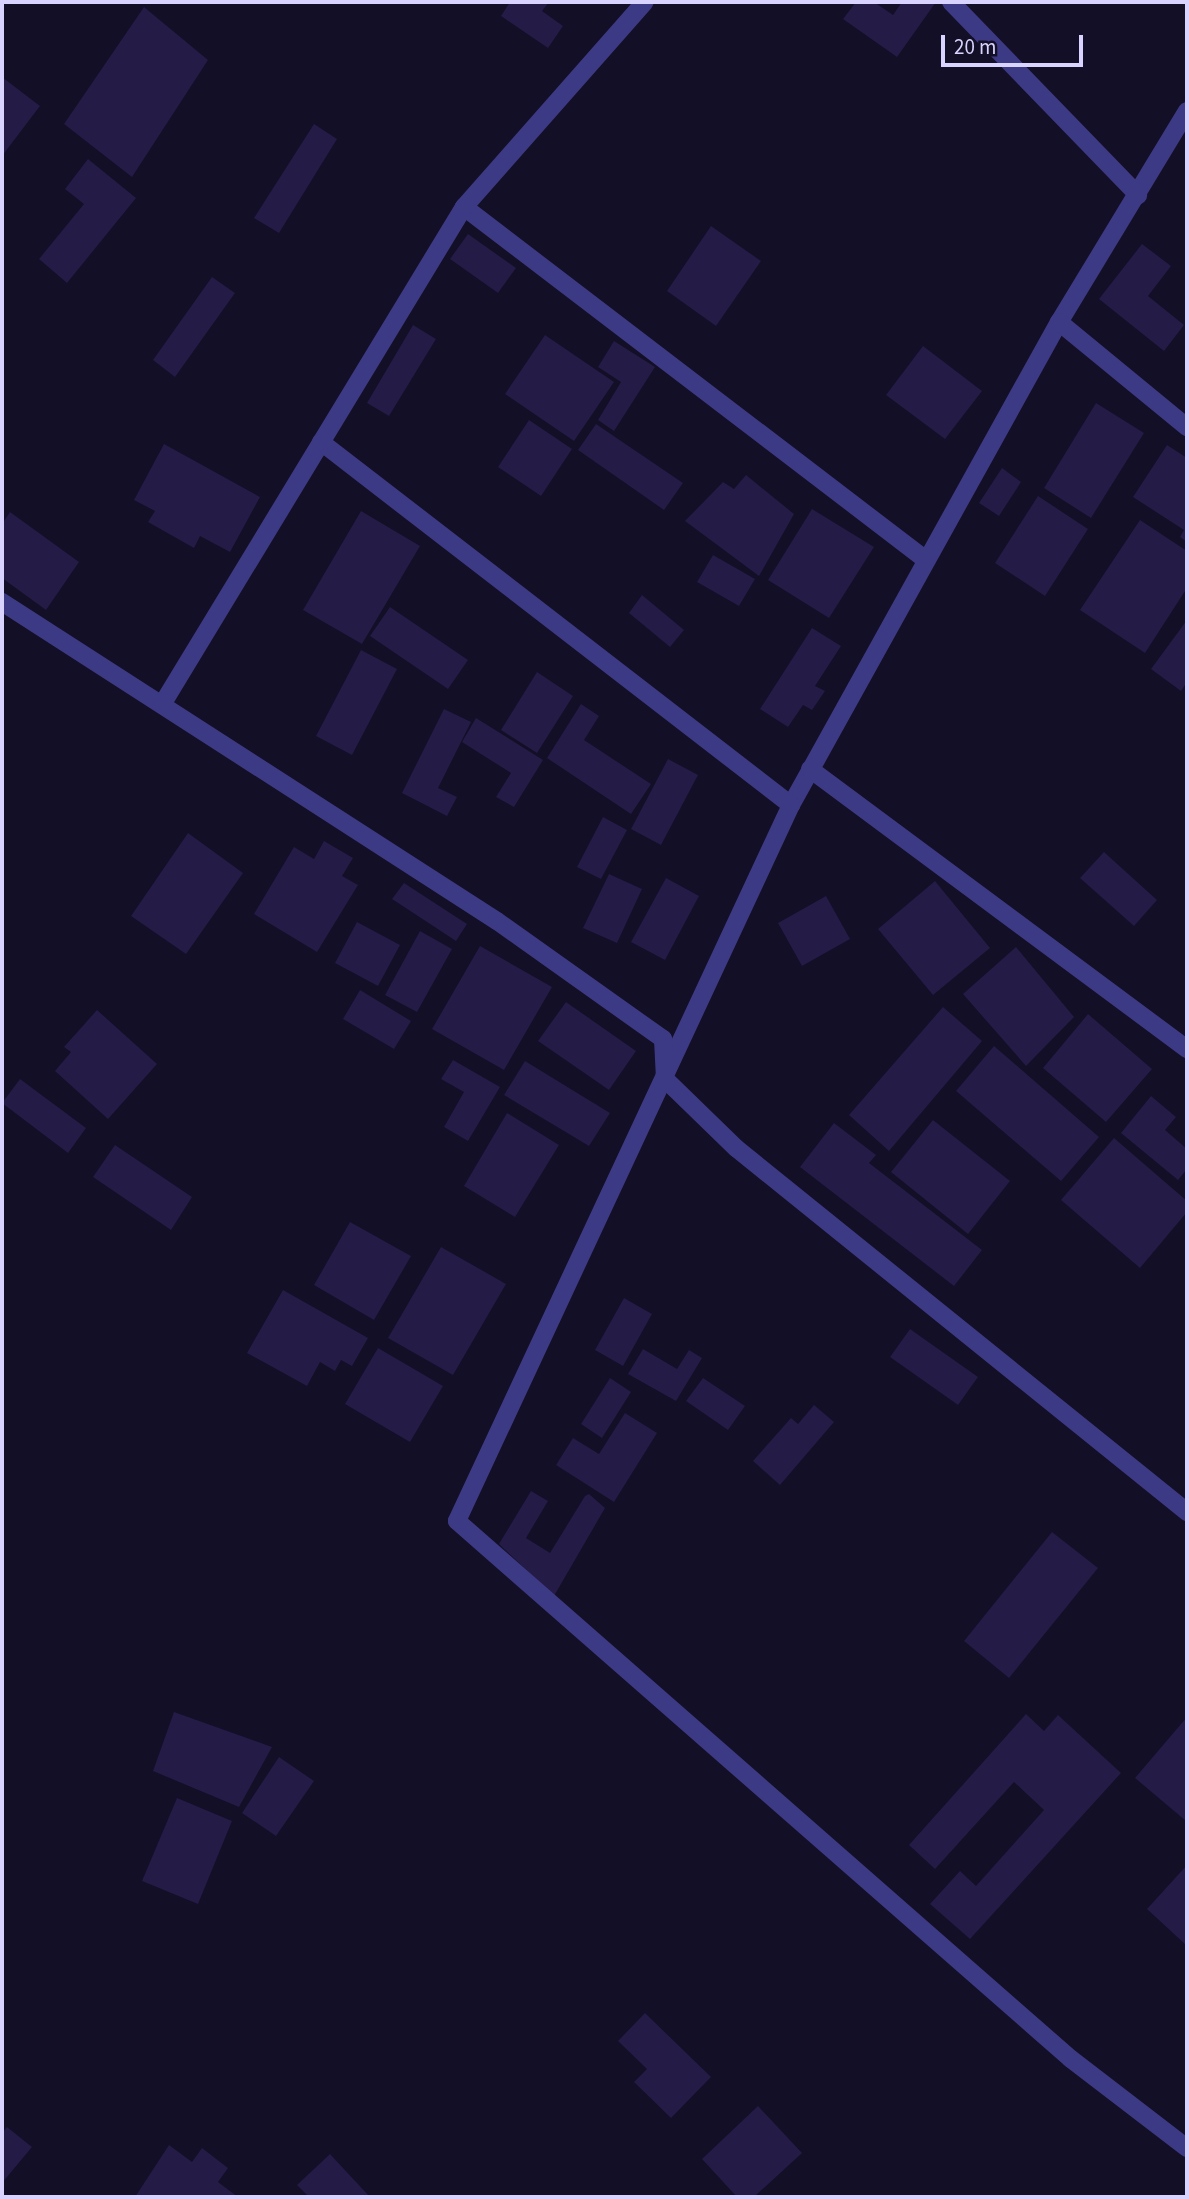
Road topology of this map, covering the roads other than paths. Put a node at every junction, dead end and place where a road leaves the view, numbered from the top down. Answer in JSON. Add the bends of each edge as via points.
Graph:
{"nodes":[{"id":1,"x":645,"y":2,"type":"edge"},
{"id":2,"x":951,"y":2,"type":"edge"},
{"id":3,"x":1187,"y":111,"type":"edge"},
{"id":4,"x":1138,"y":195,"type":"junction"},
{"id":5,"x":464,"y":207,"type":"junction"},
{"id":6,"x":1059,"y":322,"type":"junction"},
{"id":7,"x":1187,"y":427,"type":"edge"},
{"id":8,"x":321,"y":442,"type":"junction"},
{"id":9,"x":926,"y":560,"type":"junction"},
{"id":10,"x":2,"y":602,"type":"edge"},
{"id":11,"x":163,"y":703,"type":"junction"},
{"id":12,"x":810,"y":769,"type":"junction"},
{"id":13,"x":791,"y":805,"type":"junction"},
{"id":14,"x":1187,"y":1049,"type":"edge"},
{"id":15,"x":665,"y":1079,"type":"junction"},
{"id":16,"x":1187,"y":1512,"type":"edge"},
{"id":17,"x":1187,"y":2148,"type":"edge"}],
"edges":[{"from":1,"to":5,"type":"street"},
{"from":2,"to":4,"type":"street"},
{"from":3,"to":4,"type":"street"},
{"from":4,"to":6,"type":"street"},
{"from":5,"to":8,"type":"street"},
{"from":5,"to":9,"type":"street"},
{"from":6,"to":7,"type":"street"},
{"from":6,"to":9,"type":"street"},
{"from":8,"to":11,"type":"street"},
{"from":8,"to":13,"type":"street"},
{"from":9,"to":12,"type":"street"},
{"from":10,"to":11,"type":"street"},
{"from":11,"to":15,"type":"street","via":[[497,920],[663,1039]]},
{"from":12,"to":13,"type":"street"},
{"from":12,"to":14,"type":"street"},
{"from":13,"to":15,"type":"street"},
{"from":15,"to":16,"type":"street","via":[[736,1147]]},
{"from":15,"to":17,"type":"street","via":[[457,1521],[1071,2059]]}]}
